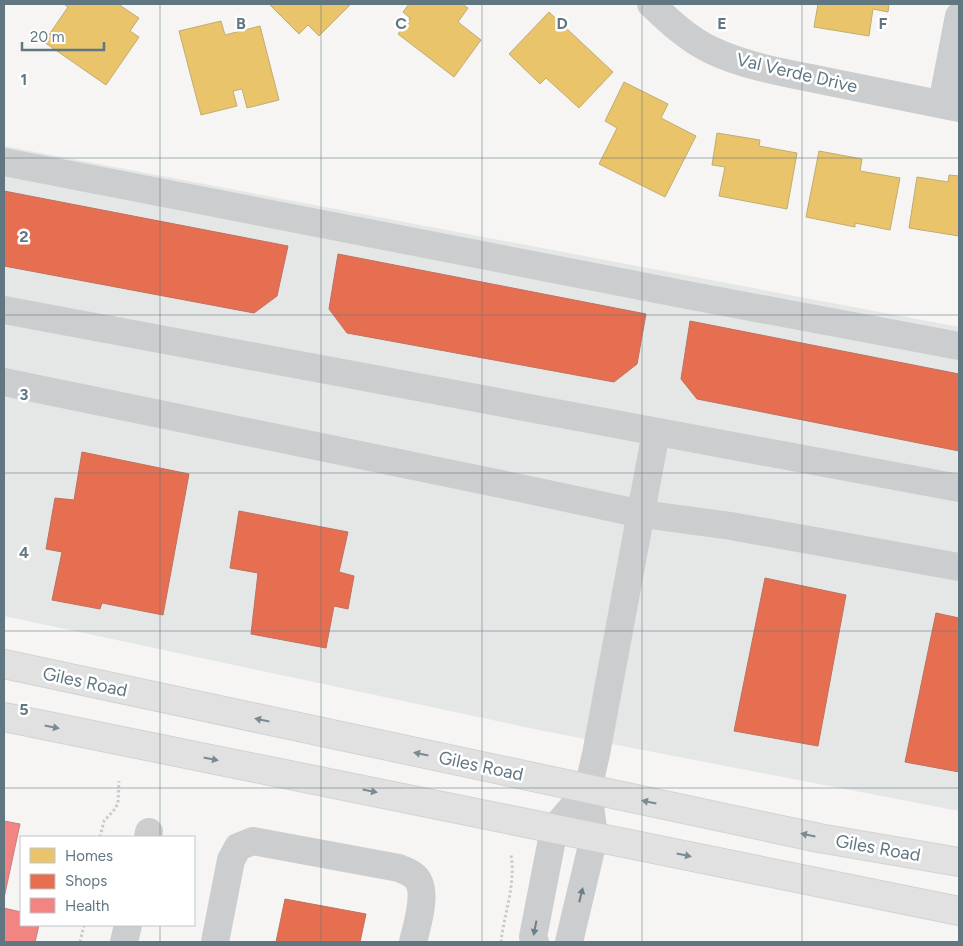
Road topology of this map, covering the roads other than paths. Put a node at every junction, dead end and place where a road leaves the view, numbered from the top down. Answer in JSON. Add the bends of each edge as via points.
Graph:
{"nodes":[{"id":1,"x":651,"y":4,"type":"edge"},
{"id":2,"x":959,"y":16,"type":"edge"},
{"id":3,"x":951,"y":106,"type":"edge"},
{"id":4,"x":4,"y":162,"type":"edge"},
{"id":5,"x":4,"y":310,"type":"edge"},
{"id":6,"x":959,"y":346,"type":"edge"},
{"id":7,"x":4,"y":382,"type":"edge"},
{"id":8,"x":656,"y":432,"type":"junction"},
{"id":9,"x":959,"y":488,"type":"edge"},
{"id":10,"x":642,"y":514,"type":"junction"},
{"id":11,"x":959,"y":567,"type":"edge"},
{"id":12,"x":4,"y":664,"type":"edge"},
{"id":13,"x":4,"y":717,"type":"edge"},
{"id":14,"x":588,"y":789,"type":"junction"},
{"id":15,"x":554,"y":829,"type":"junction"},
{"id":16,"x":594,"y":837,"type":"junction"},
{"id":17,"x":959,"y":862,"type":"edge"},
{"id":18,"x":959,"y":911,"type":"edge"},
{"id":19,"x":128,"y":926,"type":"edge"},
{"id":20,"x":124,"y":942,"type":"edge"},
{"id":21,"x":215,"y":942,"type":"edge"},
{"id":22,"x":414,"y":942,"type":"edge"},
{"id":23,"x":535,"y":942,"type":"edge"},
{"id":24,"x":569,"y":942,"type":"edge"}],
"edges":[{"from":1,"to":3,"type":"street","name":"Val Verde Drive","via":[[696,42],[735,60]]},
{"from":2,"to":3,"type":"street"},
{"from":4,"to":6,"type":"street"},
{"from":5,"to":8,"type":"street"},
{"from":7,"to":10,"type":"street"},
{"from":8,"to":9,"type":"street"},
{"from":8,"to":10,"type":"street"},
{"from":10,"to":11,"type":"street","via":[[731,526]]},
{"from":10,"to":14,"type":"street"},
{"from":14,"to":12,"type":"main road","name":"Giles Road","one_way":true},
{"from":13,"to":15,"type":"main road","one_way":true},
{"from":14,"to":15,"type":"street"},
{"from":14,"to":16,"type":"street"},
{"from":17,"to":14,"type":"main road","name":"Giles Road","one_way":true,"via":[[819,838]]},
{"from":15,"to":16,"type":"main road"},
{"from":15,"to":23,"type":"street","one_way":true,"via":[[533,937]]},
{"from":16,"to":18,"type":"main road","one_way":true},
{"from":24,"to":16,"type":"street","one_way":true},
{"from":19,"to":20,"type":"street"},
{"from":21,"to":22,"type":"street","via":[[232,860],[238,847],[253,841],[399,868],[414,875],[422,887]]}]}
